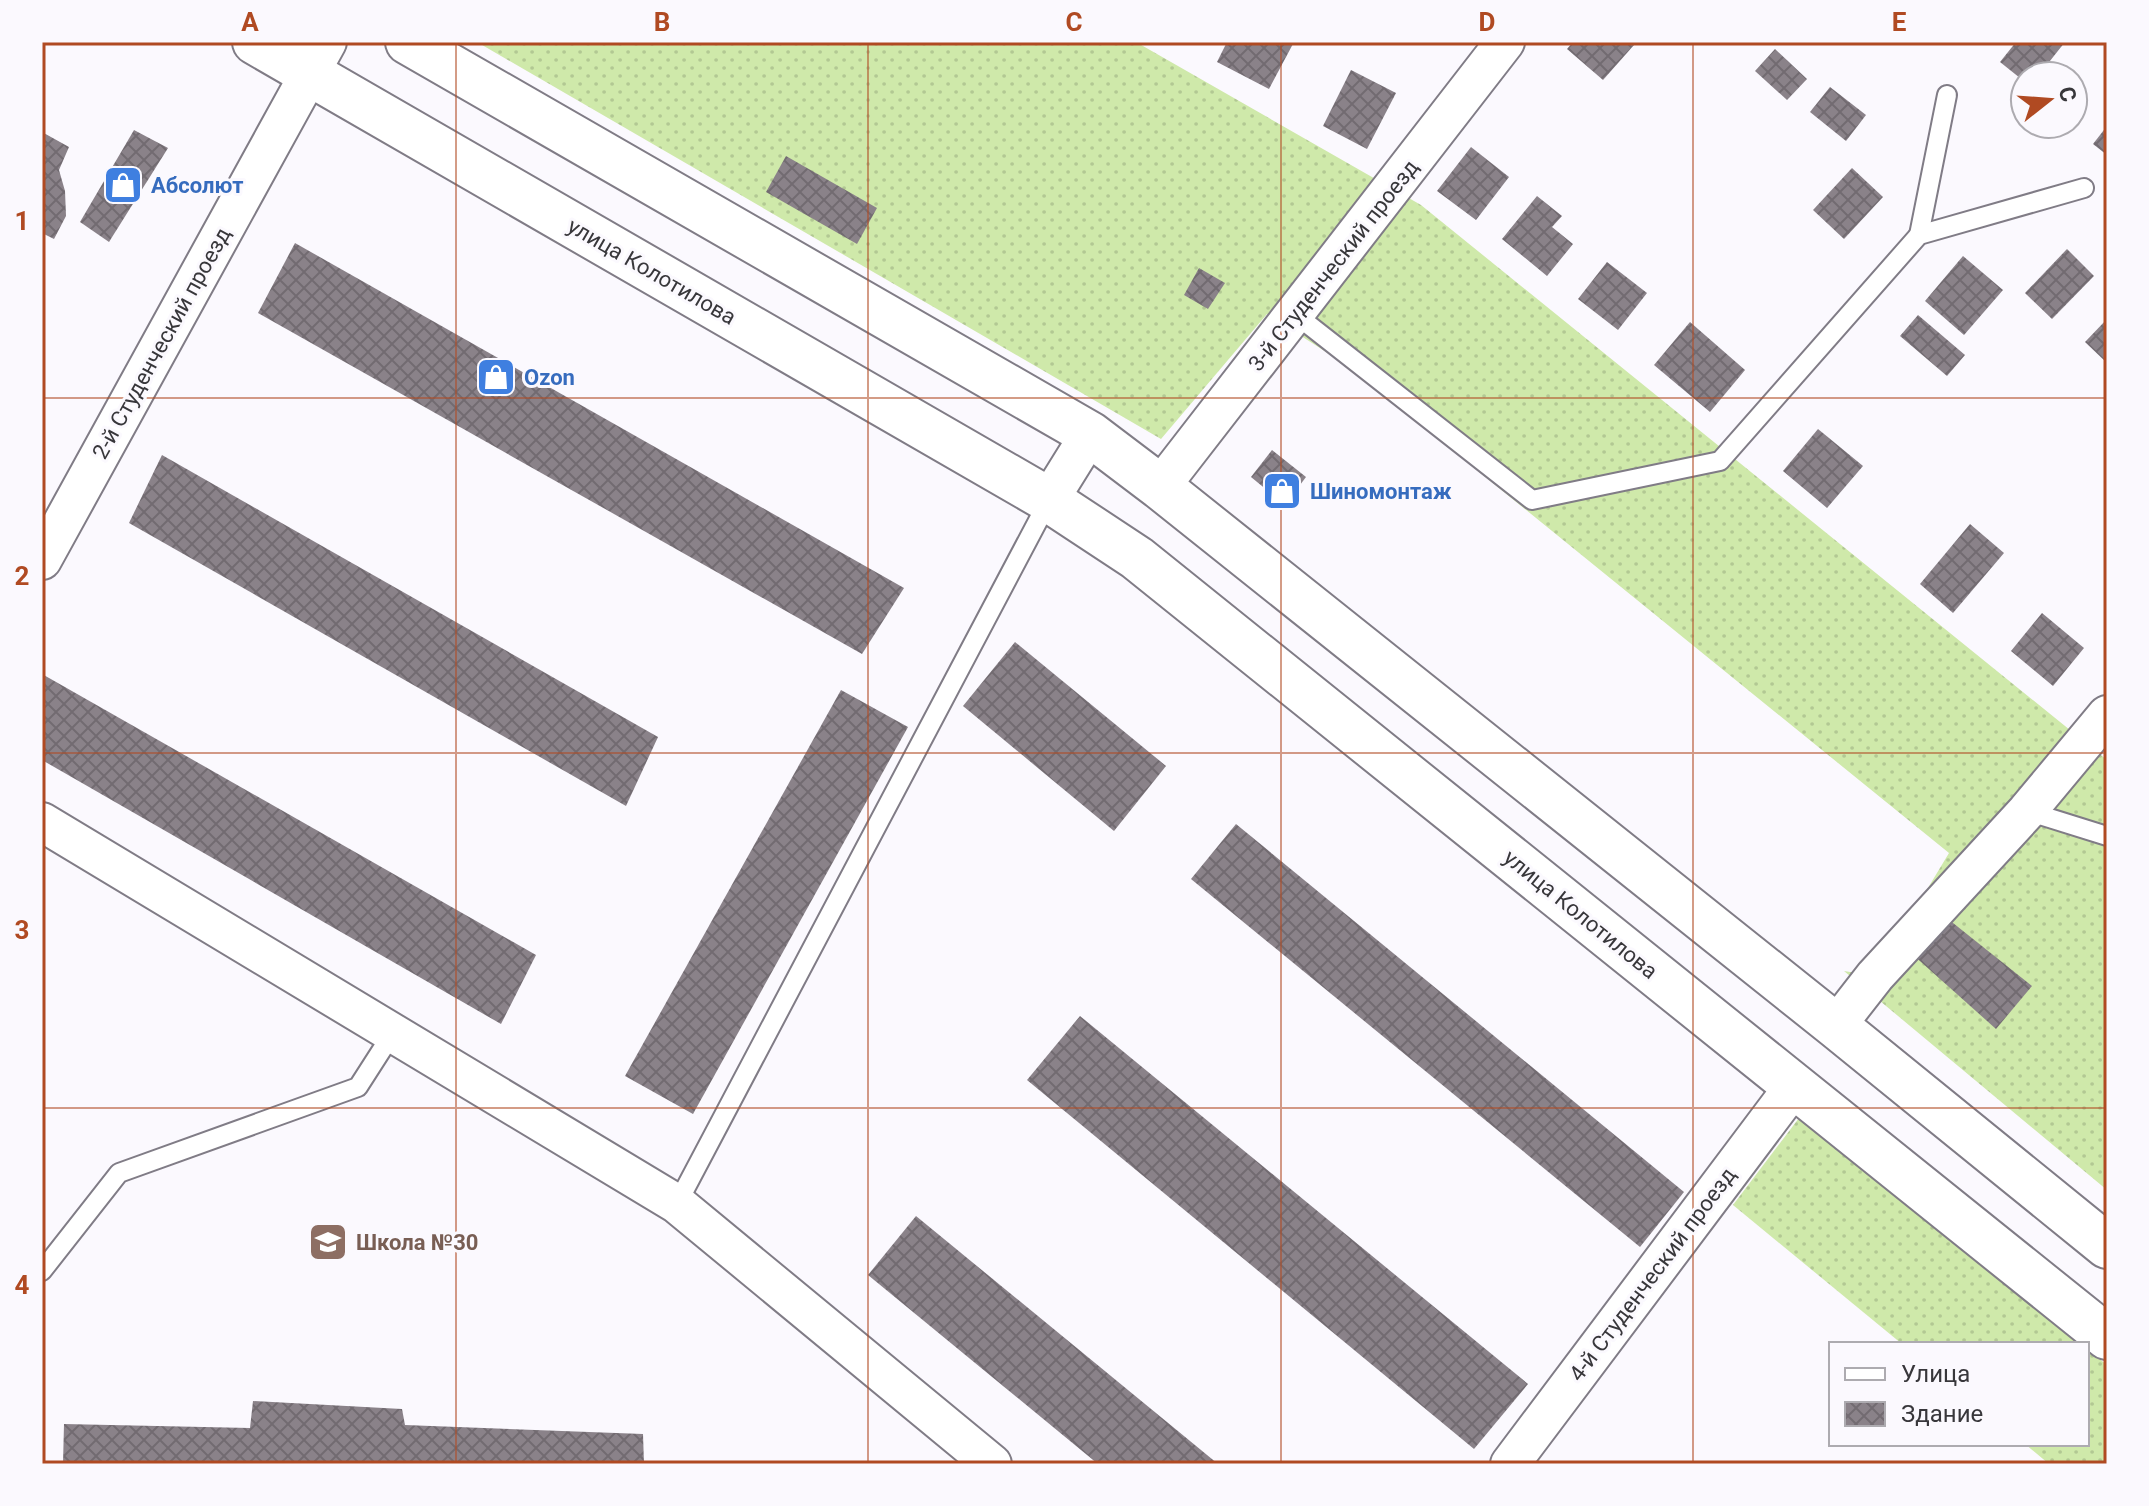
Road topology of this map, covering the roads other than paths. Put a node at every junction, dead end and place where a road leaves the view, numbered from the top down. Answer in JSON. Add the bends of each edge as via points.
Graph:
{"nodes":[{"id":1,"x":255,"y":42,"type":"edge"},
{"id":2,"x":408,"y":42,"type":"edge"},
{"id":3,"x":1505,"y":42,"type":"edge"},
{"id":4,"x":318,"y":58,"type":"edge"},
{"id":5,"x":1947,"y":95,"type":"dead end"},
{"id":6,"x":2084,"y":188,"type":"dead end"},
{"id":7,"x":1919,"y":235,"type":"junction"},
{"id":8,"x":1295,"y":314,"type":"junction"},
{"id":9,"x":1090,"y":434,"type":"junction"},
{"id":10,"x":1160,"y":487,"type":"junction"},
{"id":11,"x":1049,"y":500,"type":"junction"},
{"id":12,"x":42,"y":560,"type":"edge"},
{"id":13,"x":2107,"y":715,"type":"edge"},
{"id":14,"x":2027,"y":811,"type":"junction"},
{"id":15,"x":42,"y":822,"type":"edge"},
{"id":16,"x":2107,"y":836,"type":"edge"},
{"id":17,"x":1836,"y":1026,"type":"junction"},
{"id":18,"x":392,"y":1034,"type":"junction"},
{"id":19,"x":1795,"y":1085,"type":"junction"},
{"id":20,"x":677,"y":1204,"type":"junction"},
{"id":21,"x":2107,"y":1246,"type":"edge"},
{"id":22,"x":42,"y":1271,"type":"edge"},
{"id":23,"x":2107,"y":1337,"type":"edge"},
{"id":24,"x":992,"y":1464,"type":"edge"},
{"id":25,"x":1510,"y":1464,"type":"edge"}],
"edges":[{"from":1,"to":4,"type":"main road","name":"улица Колотилова"},
{"from":2,"to":9,"type":"main road"},
{"from":3,"to":8,"type":"street","name":"3-й Студенческий проезд"},
{"from":4,"to":11,"type":"main road","name":"улица Колотилова"},
{"from":4,"to":12,"type":"street","name":"2-й Студенческий проезд"},
{"from":5,"to":7,"type":"lane"},
{"from":6,"to":7,"type":"lane"},
{"from":7,"to":8,"type":"lane","via":[[1720,461],[1532,500]]},
{"from":8,"to":10,"type":"street","name":"3-й Студенческий проезд"},
{"from":9,"to":10,"type":"main road"},
{"from":9,"to":11,"type":"street"},
{"from":10,"to":17,"type":"main road"},
{"from":11,"to":19,"type":"main road","name":"улица Колотилова","via":[[1137,558]]},
{"from":11,"to":20,"type":"lane"},
{"from":13,"to":14,"type":"street"},
{"from":14,"to":16,"type":"lane"},
{"from":14,"to":17,"type":"street","via":[[1875,976]]},
{"from":15,"to":18,"type":"street"},
{"from":17,"to":21,"type":"main road"},
{"from":18,"to":20,"type":"street"},
{"from":18,"to":22,"type":"lane","via":[[358,1087],[119,1173]]},
{"from":19,"to":23,"type":"main road","name":"улица Колотилова"},
{"from":19,"to":25,"type":"street","name":"4-й Студенческий проезд"},
{"from":20,"to":24,"type":"street"}]}
